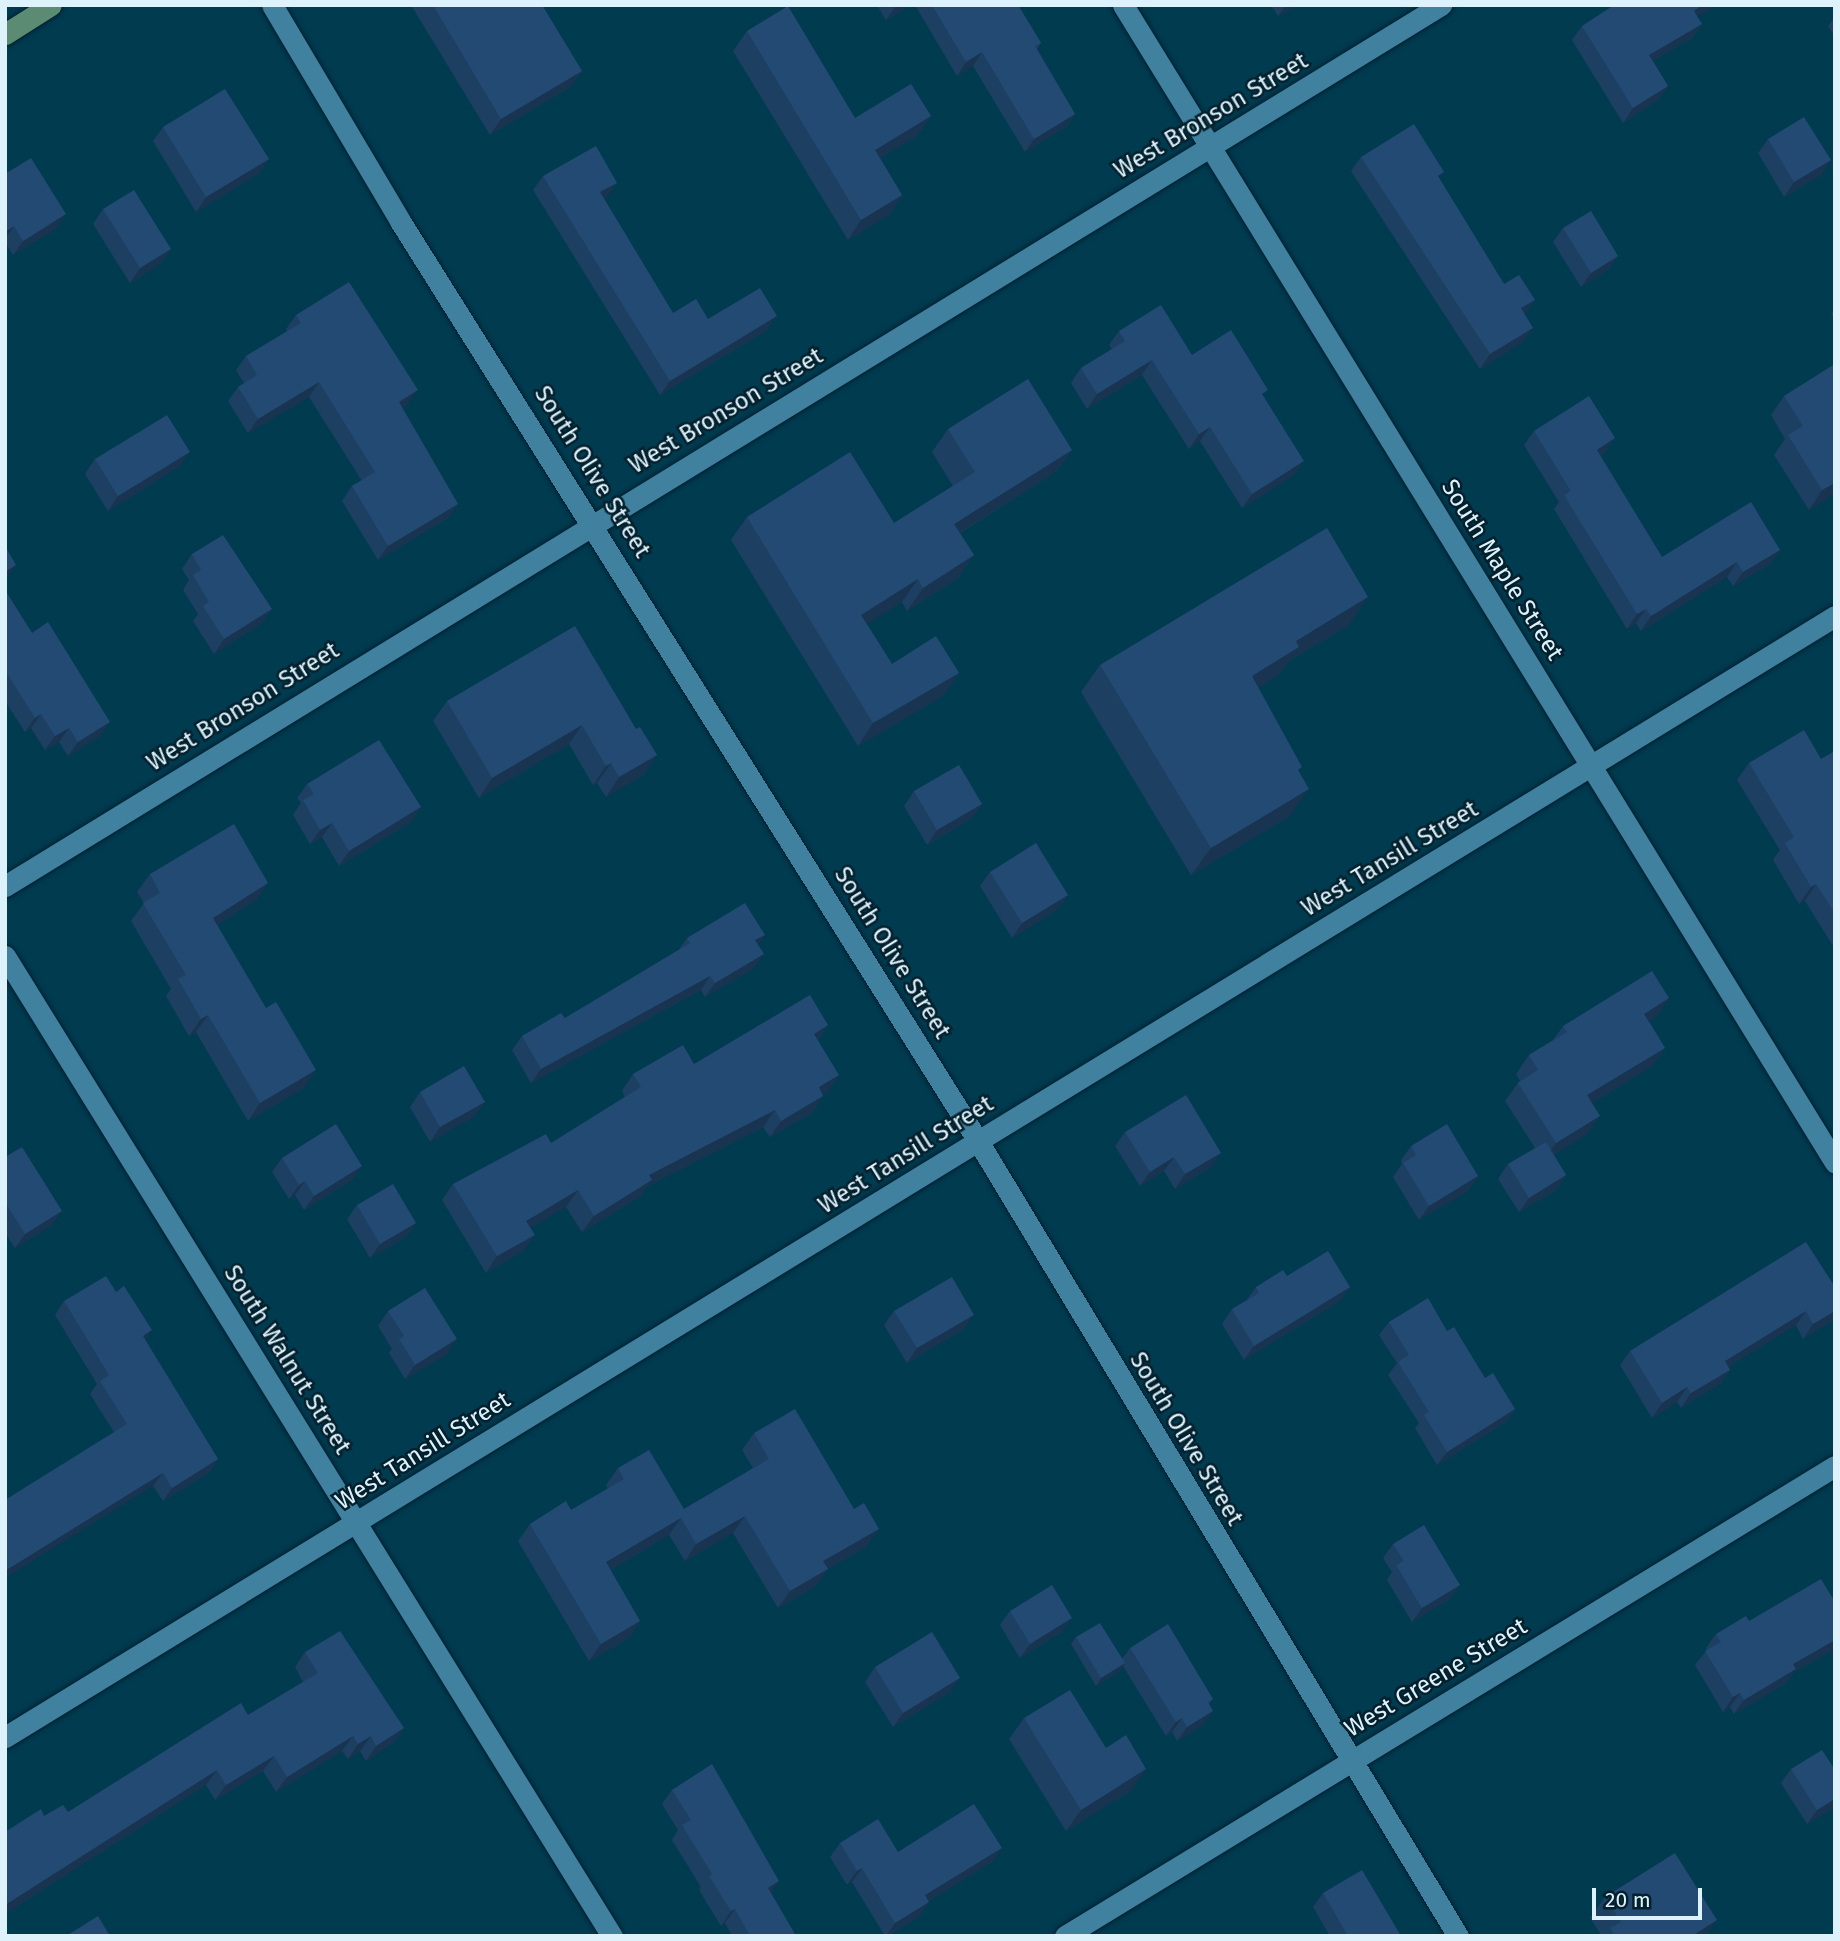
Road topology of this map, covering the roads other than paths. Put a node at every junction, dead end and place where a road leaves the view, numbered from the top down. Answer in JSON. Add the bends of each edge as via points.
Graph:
{"nodes":[{"id":1,"x":51,"y":5,"type":"edge"},
{"id":2,"x":272,"y":5,"type":"edge"},
{"id":3,"x":1123,"y":5,"type":"edge"},
{"id":4,"x":1441,"y":5,"type":"edge"},
{"id":5,"x":5,"y":33,"type":"edge"},
{"id":6,"x":1212,"y":146,"type":"junction"},
{"id":7,"x":593,"y":522,"type":"junction"},
{"id":8,"x":1835,"y":616,"type":"edge"},
{"id":9,"x":1592,"y":766,"type":"junction"},
{"id":10,"x":5,"y":886,"type":"edge"},
{"id":11,"x":5,"y":956,"type":"edge"},
{"id":12,"x":978,"y":1141,"type":"junction"},
{"id":13,"x":1835,"y":1163,"type":"edge"},
{"id":14,"x":1835,"y":1466,"type":"edge"},
{"id":15,"x":358,"y":1522,"type":"junction"},
{"id":16,"x":5,"y":1737,"type":"edge"},
{"id":17,"x":1351,"y":1760,"type":"junction"},
{"id":18,"x":612,"y":1936,"type":"edge"},
{"id":19,"x":1065,"y":1936,"type":"edge"},
{"id":20,"x":1458,"y":1936,"type":"edge"}],
"edges":[{"from":1,"to":5,"type":"main road"},
{"from":2,"to":7,"type":"street","name":"South Olive Street","via":[[400,221]]},
{"from":3,"to":6,"type":"street","name":"South Maple Street"},
{"from":4,"to":6,"type":"street","name":"West Bronson Street"},
{"from":6,"to":7,"type":"street","name":"West Bronson Street"},
{"from":6,"to":9,"type":"street","name":"South Maple Street"},
{"from":7,"to":10,"type":"street","name":"West Bronson Street"},
{"from":7,"to":12,"type":"street","name":"South Olive Street"},
{"from":8,"to":9,"type":"street","name":"West Tansill Street"},
{"from":9,"to":12,"type":"street","name":"West Tansill Street"},
{"from":9,"to":13,"type":"street","name":"South Maple Street"},
{"from":11,"to":15,"type":"street","name":"South Walnut Street"},
{"from":12,"to":15,"type":"street","name":"West Tansill Street"},
{"from":12,"to":17,"type":"street","name":"South Olive Street"},
{"from":14,"to":17,"type":"street","name":"West Greene Street"},
{"from":15,"to":16,"type":"street","name":"West Tansill Street"},
{"from":15,"to":18,"type":"street","name":"South Walnut Street"},
{"from":17,"to":19,"type":"street","name":"West Greene Street"},
{"from":17,"to":20,"type":"street","name":"South Olive Street"}]}
